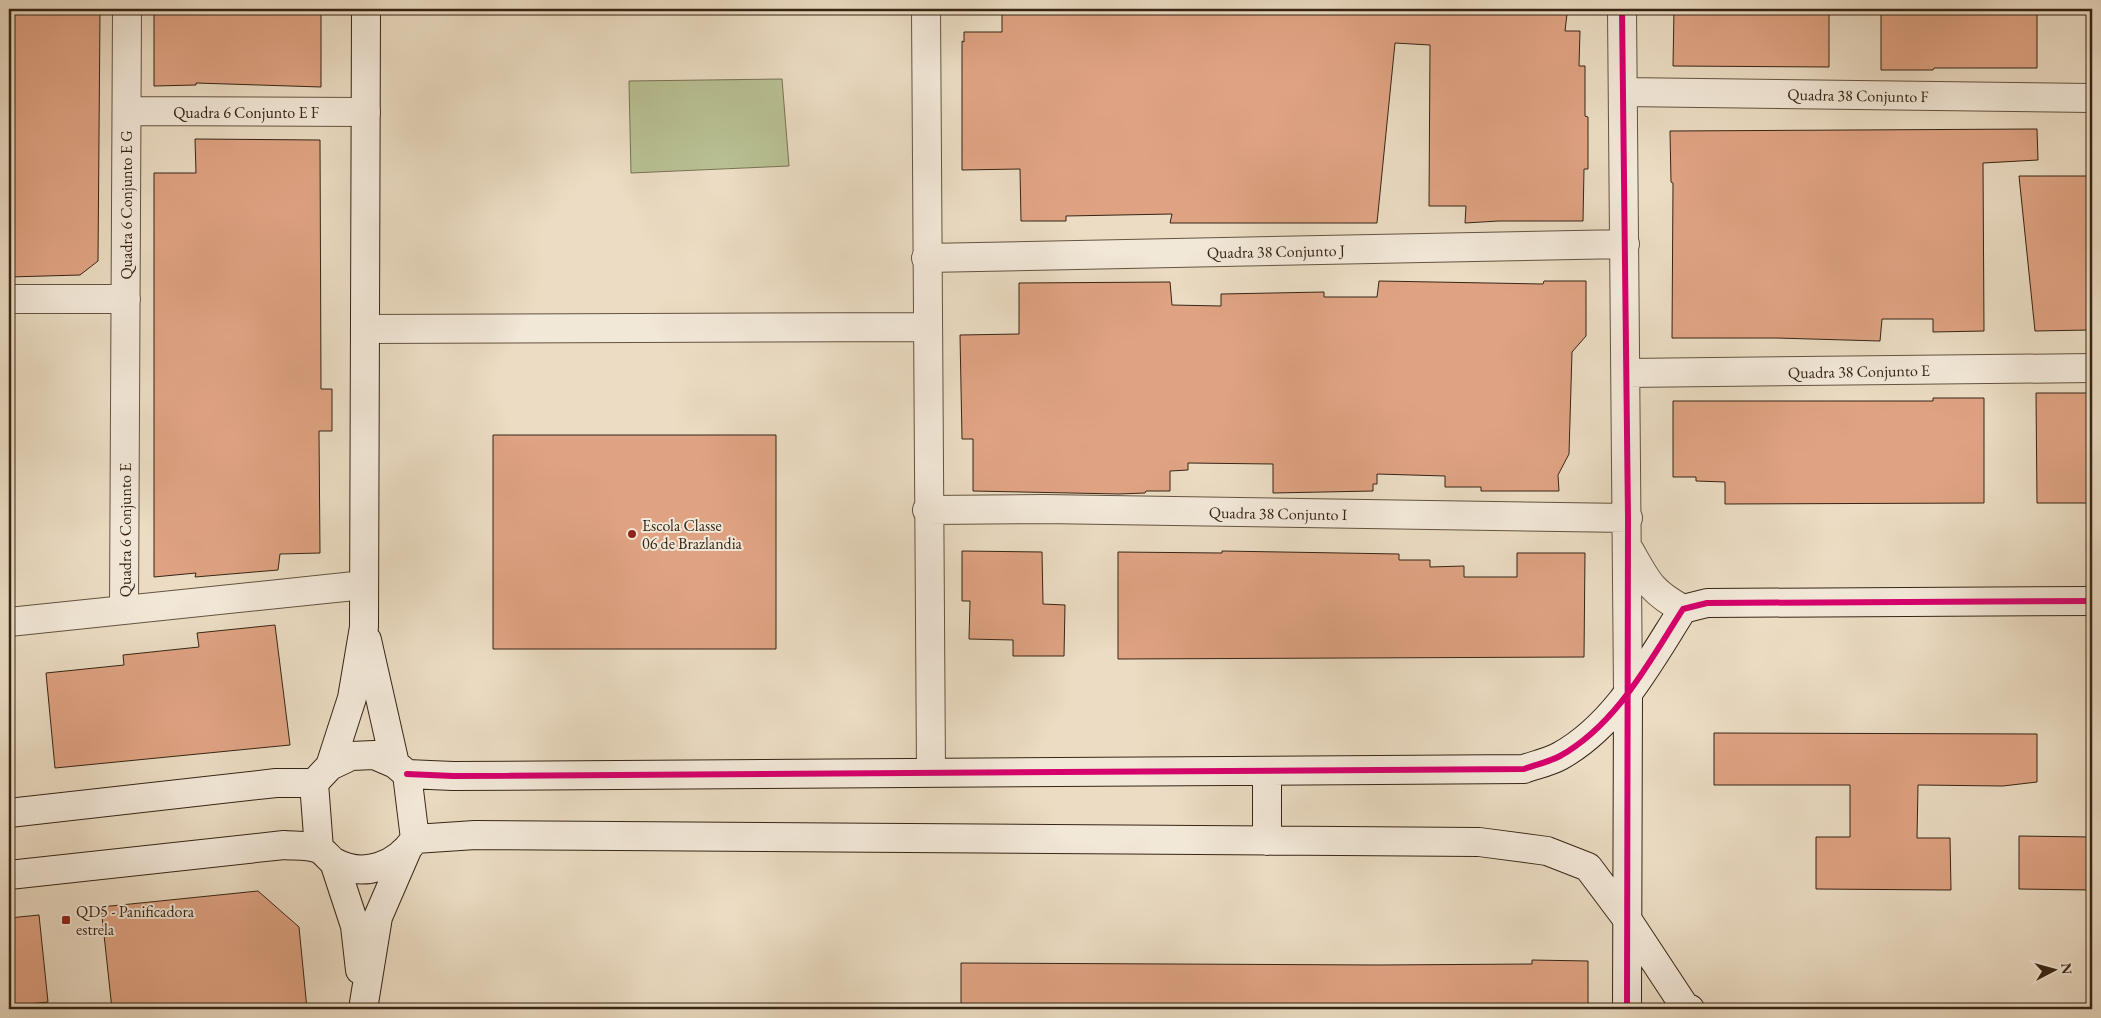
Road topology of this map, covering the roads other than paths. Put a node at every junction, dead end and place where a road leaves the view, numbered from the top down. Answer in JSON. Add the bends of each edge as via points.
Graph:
{"nodes":[{"id":1,"x":128,"y":9,"type":"edge"},
{"id":2,"x":366,"y":9,"type":"edge"},
{"id":3,"x":926,"y":9,"type":"edge"},
{"id":4,"x":1622,"y":9,"type":"edge"},
{"id":5,"x":1623,"y":92,"type":"junction"},
{"id":6,"x":2092,"y":98,"type":"edge"},
{"id":7,"x":127,"y":111,"type":"junction"},
{"id":8,"x":366,"y":112,"type":"junction"},
{"id":9,"x":1625,"y":244,"type":"junction"},
{"id":10,"x":926,"y":258,"type":"junction"},
{"id":11,"x":126,"y":299,"type":"junction"},
{"id":12,"x":9,"y":300,"type":"edge"},
{"id":13,"x":927,"y":327,"type":"junction"},
{"id":14,"x":365,"y":329,"type":"junction"},
{"id":15,"x":2092,"y":368,"type":"edge"},
{"id":16,"x":1626,"y":373,"type":"junction"},
{"id":17,"x":928,"y":510,"type":"junction"},
{"id":18,"x":1628,"y":518,"type":"junction"},
{"id":19,"x":1628,"y":546,"type":"junction"},
{"id":20,"x":364,"y":585,"type":"junction"},
{"id":21,"x":2092,"y":601,"type":"edge"},
{"id":22,"x":1683,"y":609,"type":"junction"},
{"id":23,"x":124,"y":610,"type":"junction"},
{"id":24,"x":9,"y":622,"type":"edge"},
{"id":25,"x":364,"y":627,"type":"junction"},
{"id":26,"x":1628,"y":694,"type":"junction"},
{"id":27,"x":401,"y":769,"type":"junction"},
{"id":28,"x":1267,"y":771,"type":"junction"},
{"id":29,"x":931,"y":772,"type":"junction"},
{"id":30,"x":322,"y":774,"type":"junction"},
{"id":31,"x":9,"y":813,"type":"edge"},
{"id":32,"x":1267,"y":841,"type":"junction"},
{"id":33,"x":411,"y":845,"type":"junction"},
{"id":34,"x":326,"y":856,"type":"junction"},
{"id":35,"x":9,"y":875,"type":"edge"},
{"id":36,"x":1627,"y":919,"type":"junction"},
{"id":37,"x":364,"y":1006,"type":"edge"},
{"id":38,"x":1685,"y":1008,"type":"edge"},
{"id":39,"x":1627,"y":1009,"type":"edge"}],
"edges":[{"from":1,"to":7,"type":"street","name":"Quadra 6 Conjunto E G"},
{"from":2,"to":8,"type":"street"},
{"from":3,"to":10,"type":"street"},
{"from":4,"to":5,"type":"street"},
{"from":5,"to":6,"type":"street","name":"Quadra 38 Conjunto F"},
{"from":5,"to":9,"type":"street"},
{"from":7,"to":8,"type":"street","name":"Quadra 6 Conjunto E F"},
{"from":7,"to":11,"type":"street","name":"Quadra 6 Conjunto E G"},
{"from":8,"to":14,"type":"street"},
{"from":9,"to":10,"type":"street","name":"Quadra 38 Conjunto J"},
{"from":9,"to":16,"type":"street"},
{"from":10,"to":13,"type":"street"},
{"from":11,"to":12,"type":"street"},
{"from":11,"to":23,"type":"street","name":"Quadra 6 Conjunto E"},
{"from":13,"to":14,"type":"street"},
{"from":13,"to":17,"type":"street"},
{"from":14,"to":20,"type":"street"},
{"from":15,"to":16,"type":"street","name":"Quadra 38 Conjunto E"},
{"from":16,"to":18,"type":"street"},
{"from":17,"to":18,"type":"street","name":"Quadra 38 Conjunto I"},
{"from":17,"to":29,"type":"street"},
{"from":18,"to":19,"type":"street"},
{"from":19,"to":22,"type":"street","via":[[1648,584],[1662,598]]},
{"from":19,"to":26,"type":"street"},
{"from":20,"to":23,"type":"street","name":"Quadra 6 Conjunto E"},
{"from":20,"to":25,"type":"street"},
{"from":21,"to":22,"type":"street","via":[[1707,603]]},
{"from":22,"to":26,"type":"street"},
{"from":23,"to":24,"type":"street"},
{"from":25,"to":27,"type":"street"},
{"from":25,"to":30,"type":"street","via":[[352,698]]},
{"from":26,"to":28,"type":"street","via":[[1586,738],[1559,757],[1524,769]]},
{"from":26,"to":36,"type":"street"},
{"from":27,"to":29,"type":"street","via":[[453,776]]},
{"from":27,"to":30,"type":"street","via":[[374,755],[351,756]]},
{"from":27,"to":33,"type":"street"},
{"from":28,"to":29,"type":"street"},
{"from":28,"to":32,"type":"street"},
{"from":30,"to":31,"type":"street","via":[[276,783]]},
{"from":30,"to":34,"type":"street"},
{"from":32,"to":33,"type":"street","via":[[485,835]]},
{"from":32,"to":36,"type":"street","via":[[1479,842],[1547,851],[1588,867]]},
{"from":33,"to":34,"type":"street","via":[[385,866],[359,870]]},
{"from":33,"to":37,"type":"street","via":[[378,917]]},
{"from":34,"to":35,"type":"street","via":[[284,845]]},
{"from":34,"to":37,"type":"street","via":[[355,926]]},
{"from":36,"to":38,"type":"street"},
{"from":36,"to":39,"type":"street"}]}
